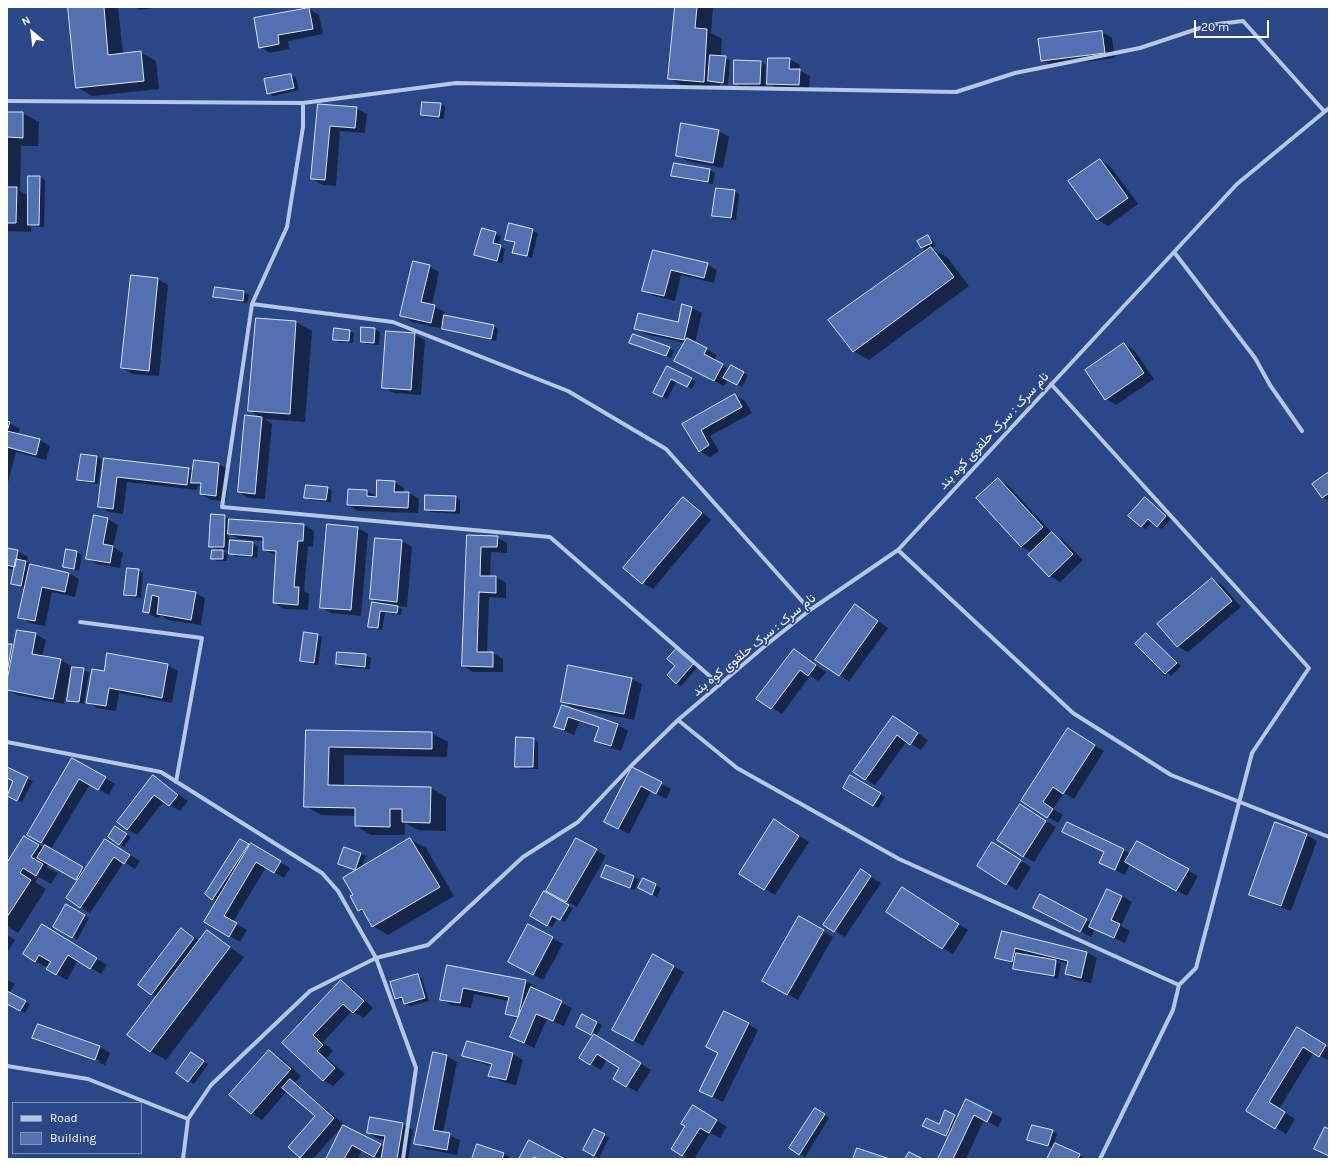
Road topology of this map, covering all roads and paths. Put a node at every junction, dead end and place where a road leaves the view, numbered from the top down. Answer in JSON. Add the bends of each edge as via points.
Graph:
{"nodes":[{"id":1,"x":7,"y":101,"type":"edge"},
{"id":2,"x":303,"y":103,"type":"junction"},
{"id":3,"x":1329,"y":108,"type":"edge"},
{"id":4,"x":1324,"y":111,"type":"junction"},
{"id":5,"x":1174,"y":252,"type":"junction"},
{"id":6,"x":252,"y":304,"type":"junction"},
{"id":7,"x":1051,"y":384,"type":"junction"},
{"id":8,"x":1302,"y":431,"type":"dead end"},
{"id":9,"x":898,"y":550,"type":"junction"},
{"id":10,"x":810,"y":610,"type":"junction"},
{"id":11,"x":80,"y":622,"type":"dead end"},
{"id":12,"x":720,"y":685,"type":"junction"},
{"id":13,"x":678,"y":720,"type":"junction"},
{"id":14,"x":7,"y":742,"type":"edge"},
{"id":15,"x":176,"y":782,"type":"junction"},
{"id":16,"x":1240,"y":801,"type":"junction"},
{"id":17,"x":1329,"y":837,"type":"edge"},
{"id":18,"x":376,"y":958,"type":"junction"},
{"id":19,"x":1179,"y":985,"type":"junction"},
{"id":20,"x":7,"y":1066,"type":"edge"},
{"id":21,"x":188,"y":1119,"type":"junction"},
{"id":22,"x":183,"y":1159,"type":"edge"},
{"id":23,"x":403,"y":1159,"type":"edge"},
{"id":24,"x":1100,"y":1159,"type":"edge"}],
"edges":[{"from":1,"to":2,"type":"street"},
{"from":2,"to":4,"type":"street","via":[[456,83],[956,92],[1015,73],[1140,48],[1209,24],[1242,21]]},
{"from":2,"to":6,"type":"street","via":[[303,127],[287,227]]},
{"from":3,"to":4,"type":"street","name":"نام سرک : سرک حلقوی کوه بند"},
{"from":4,"to":5,"type":"street","name":"نام سرک : سرک حلقوی کوه بند","via":[[1237,184]]},
{"from":5,"to":7,"type":"street","name":"نام سرک : سرک حلقوی کوه بند"},
{"from":5,"to":8,"type":"street","via":[[1255,358],[1270,385]]},
{"from":6,"to":10,"type":"street","via":[[393,322],[568,391],[666,449]]},
{"from":6,"to":12,"type":"street","via":[[222,507],[550,537]]},
{"from":7,"to":9,"type":"street","name":"نام سرک : سرک حلقوی کوه بند"},
{"from":7,"to":16,"type":"street","via":[[1309,668],[1252,753]]},
{"from":9,"to":10,"type":"street","name":"نام سرک : سرک حلقوی کوه بند"},
{"from":9,"to":16,"type":"street","via":[[1073,713],[1171,775]]},
{"from":10,"to":12,"type":"street","name":"نام سرک : سرک حلقوی کوه بند"},
{"from":11,"to":15,"type":"street","via":[[202,638]]},
{"from":12,"to":13,"type":"street","name":"نام سرک : سرک حلقوی کوه بند"},
{"from":13,"to":18,"type":"street","name":"نام سرک : سرک حلقوی کوه بند","via":[[578,822],[523,857],[428,945]]},
{"from":13,"to":19,"type":"street","via":[[737,768],[899,859]]},
{"from":14,"to":15,"type":"street","via":[[161,772]]},
{"from":15,"to":18,"type":"street","via":[[322,872],[338,891]]},
{"from":16,"to":17,"type":"street"},
{"from":16,"to":19,"type":"street","via":[[1196,968]]},
{"from":18,"to":21,"type":"street","name":"نام سرک : سرک حلقوی کوه بند","via":[[310,991],[211,1085]]},
{"from":18,"to":23,"type":"street","via":[[416,1068]]},
{"from":19,"to":24,"type":"street","via":[[1173,1010]]},
{"from":20,"to":21,"type":"street","via":[[88,1080]]},
{"from":21,"to":22,"type":"street","name":"نام سرک : سرک حلقوی کوه بند"}]}
